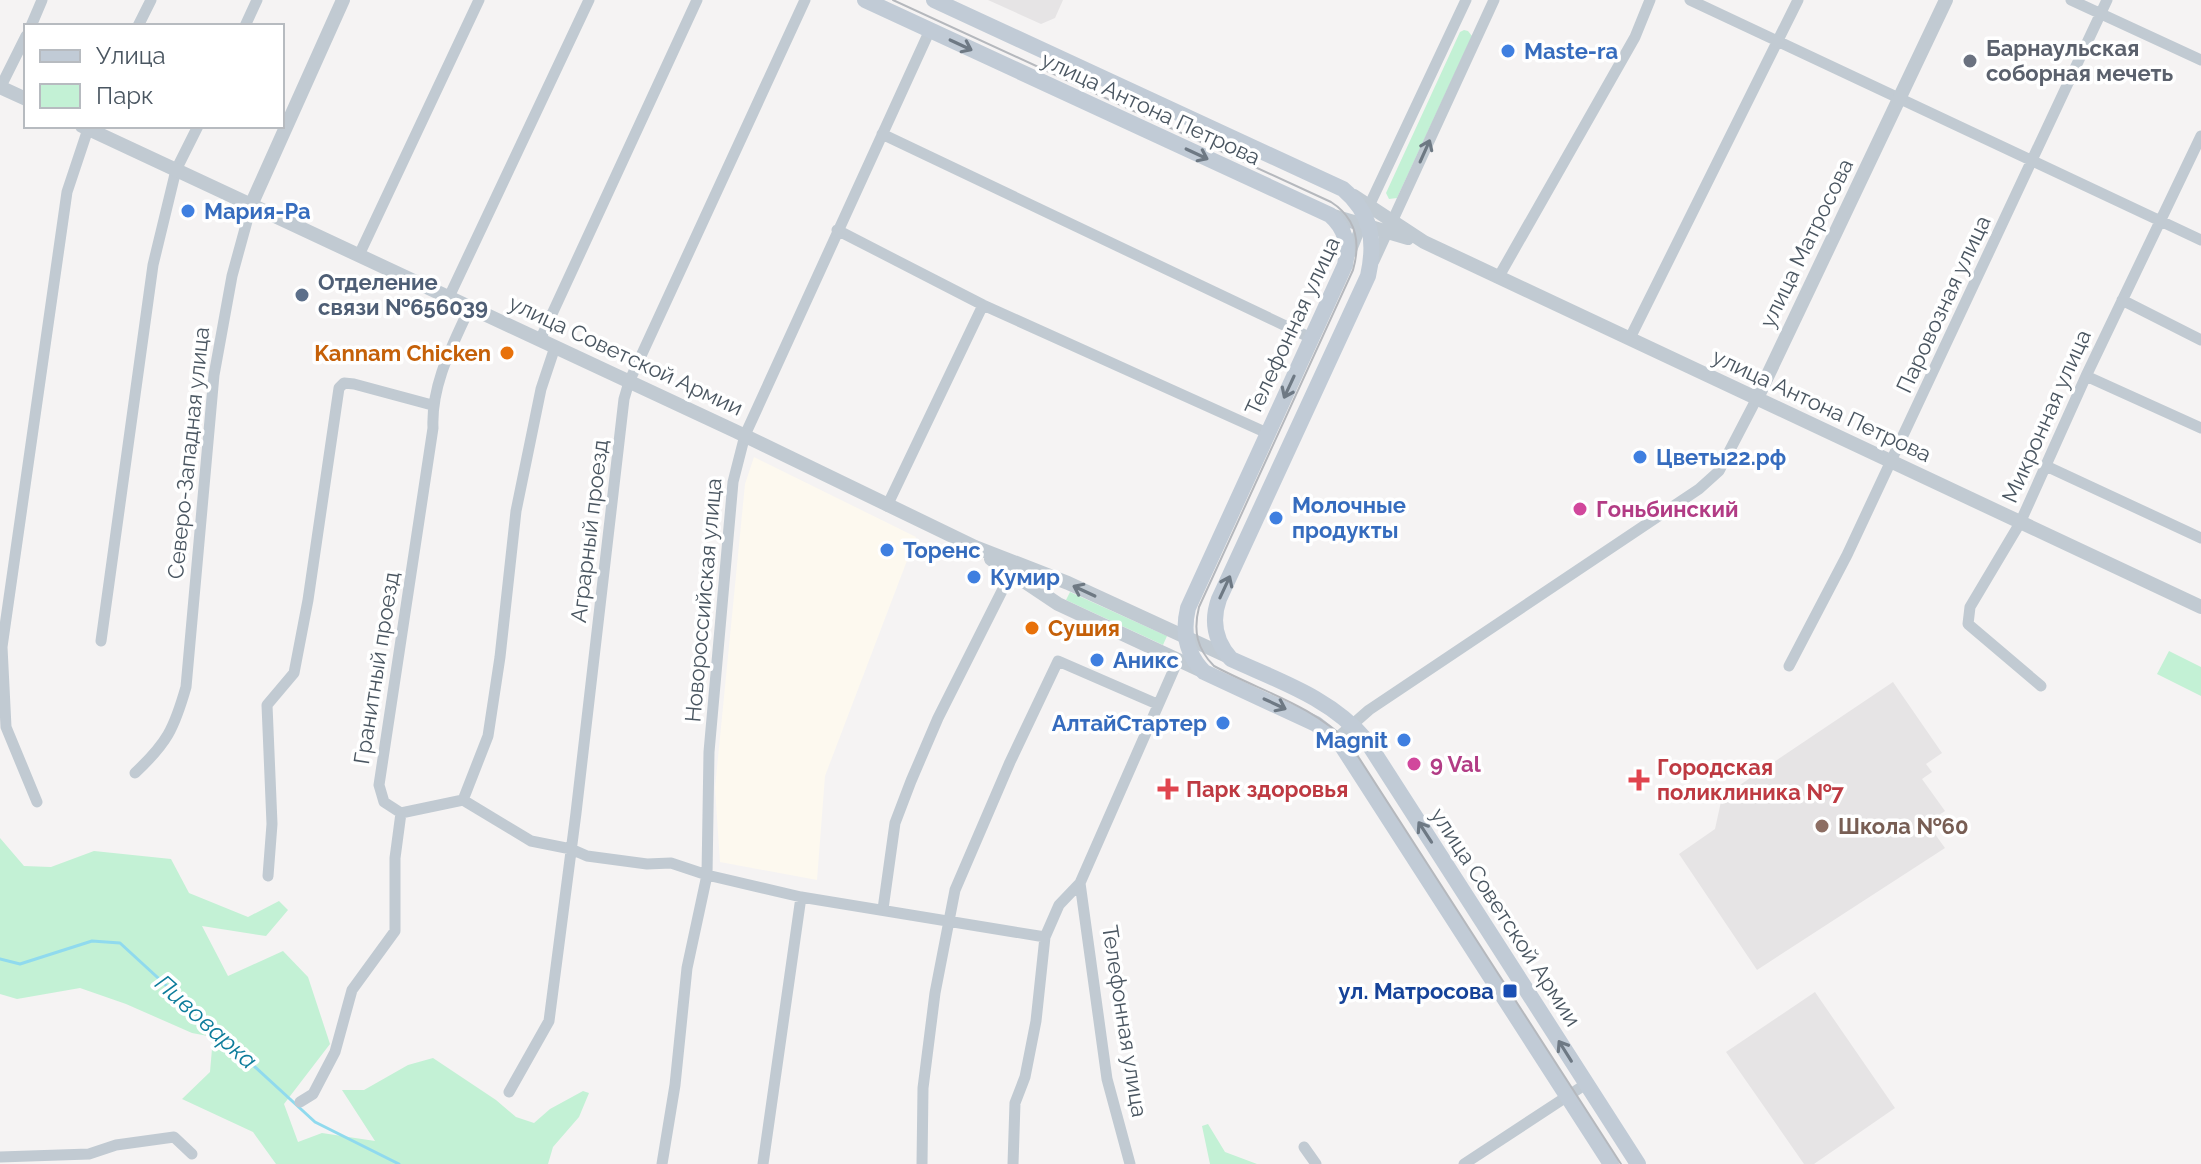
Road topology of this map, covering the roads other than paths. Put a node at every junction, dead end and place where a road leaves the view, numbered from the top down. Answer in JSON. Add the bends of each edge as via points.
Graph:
{"nodes":[{"id":1,"x":42,"y":0,"type":"edge"},
{"id":2,"x":151,"y":0,"type":"edge"},
{"id":3,"x":257,"y":0,"type":"edge"},
{"id":4,"x":343,"y":0,"type":"edge"},
{"id":5,"x":479,"y":0,"type":"edge"},
{"id":6,"x":589,"y":0,"type":"edge"},
{"id":7,"x":697,"y":0,"type":"edge"},
{"id":8,"x":805,"y":0,"type":"edge"},
{"id":9,"x":865,"y":0,"type":"edge"},
{"id":10,"x":934,"y":0,"type":"edge"},
{"id":11,"x":1466,"y":0,"type":"edge"},
{"id":12,"x":1494,"y":0,"type":"edge"},
{"id":13,"x":1650,"y":0,"type":"edge"},
{"id":14,"x":1690,"y":0,"type":"edge"},
{"id":15,"x":1798,"y":0,"type":"edge"},
{"id":16,"x":1946,"y":0,"type":"edge"},
{"id":17,"x":2071,"y":0,"type":"edge"},
{"id":18,"x":2107,"y":0,"type":"edge"},
{"id":19,"x":2100,"y":14,"type":"junction"},
{"id":20,"x":32,"y":24,"type":"edge"},
{"id":21,"x":139,"y":24,"type":"edge"},
{"id":22,"x":246,"y":24,"type":"edge"},
{"id":23,"x":930,"y":30,"type":"junction"},
{"id":24,"x":24,"y":40,"type":"edge"},
{"id":25,"x":1778,"y":41,"type":"junction"},
{"id":26,"x":2201,"y":60,"type":"edge"},
{"id":27,"x":0,"y":88,"type":"edge"},
{"id":28,"x":24,"y":98,"type":"edge"},
{"id":29,"x":1900,"y":98,"type":"junction"},
{"id":30,"x":86,"y":128,"type":"edge"},
{"id":31,"x":88,"y":128,"type":"edge"},
{"id":32,"x":197,"y":128,"type":"edge"},
{"id":33,"x":882,"y":134,"type":"junction"},
{"id":34,"x":2201,"y":136,"type":"edge"},
{"id":35,"x":2032,"y":162,"type":"junction"},
{"id":36,"x":176,"y":170,"type":"junction"},
{"id":37,"x":252,"y":203,"type":"junction"},
{"id":38,"x":1330,"y":215,"type":"junction"},
{"id":39,"x":1367,"y":218,"type":"junction"},
{"id":40,"x":2160,"y":220,"type":"junction"},
{"id":41,"x":1390,"y":227,"type":"junction"},
{"id":42,"x":837,"y":230,"type":"junction"},
{"id":43,"x":2201,"y":240,"type":"edge"},
{"id":44,"x":359,"y":255,"type":"junction"},
{"id":45,"x":1345,"y":265,"type":"junction"},
{"id":46,"x":1368,"y":276,"type":"junction"},
{"id":47,"x":1498,"y":278,"type":"junction"},
{"id":48,"x":449,"y":297,"type":"junction"},
{"id":49,"x":2122,"y":300,"type":"junction"},
{"id":50,"x":983,"y":305,"type":"junction"},
{"id":51,"x":470,"y":307,"type":"junction"},
{"id":52,"x":1311,"y":338,"type":"junction"},
{"id":53,"x":1630,"y":338,"type":"junction"},
{"id":54,"x":540,"y":340,"type":"junction"},
{"id":55,"x":2201,"y":340,"type":"edge"},
{"id":56,"x":555,"y":347,"type":"junction"},
{"id":57,"x":2086,"y":376,"type":"junction"},
{"id":58,"x":629,"y":382,"type":"junction"},
{"id":59,"x":1757,"y":398,"type":"junction"},
{"id":60,"x":432,"y":405,"type":"junction"},
{"id":61,"x":2201,"y":428,"type":"edge"},
{"id":62,"x":1267,"y":433,"type":"junction"},
{"id":63,"x":745,"y":435,"type":"junction"},
{"id":64,"x":1891,"y":461,"type":"junction"},
{"id":65,"x":2046,"y":466,"type":"junction"},
{"id":66,"x":887,"y":506,"type":"junction"},
{"id":67,"x":2020,"y":523,"type":"junction"},
{"id":68,"x":2201,"y":538,"type":"edge"},
{"id":69,"x":975,"y":547,"type":"junction"},
{"id":70,"x":1011,"y":573,"type":"junction"},
{"id":71,"x":2201,"y":607,"type":"edge"},
{"id":72,"x":1214,"y":623,"type":"junction"},
{"id":73,"x":101,"y":641,"type":"dead end"},
{"id":74,"x":1188,"y":649,"type":"junction"},
{"id":75,"x":1231,"y":659,"type":"junction"},
{"id":76,"x":1789,"y":666,"type":"dead end"},
{"id":77,"x":2041,"y":686,"type":"dead end"},
{"id":78,"x":1157,"y":704,"type":"junction"},
{"id":79,"x":1352,"y":723,"type":"junction"},
{"id":80,"x":1336,"y":739,"type":"junction"},
{"id":81,"x":135,"y":773,"type":"dead end"},
{"id":82,"x":463,"y":800,"type":"junction"},
{"id":83,"x":37,"y":802,"type":"dead end"},
{"id":84,"x":401,"y":813,"type":"junction"},
{"id":85,"x":571,"y":849,"type":"junction"},
{"id":86,"x":707,"y":875,"type":"junction"},
{"id":87,"x":268,"y":876,"type":"dead end"},
{"id":88,"x":1080,"y":883,"type":"junction"},
{"id":89,"x":801,"y":897,"type":"junction"},
{"id":90,"x":883,"y":909,"type":"junction"},
{"id":91,"x":950,"y":922,"type":"junction"},
{"id":92,"x":1489,"y":932,"type":"junction"},
{"id":93,"x":1045,"y":937,"type":"junction"},
{"id":94,"x":1470,"y":943,"type":"junction"},
{"id":95,"x":1586,"y":1084,"type":"junction"},
{"id":96,"x":509,"y":1092,"type":"dead end"},
{"id":97,"x":1567,"y":1096,"type":"junction"},
{"id":98,"x":300,"y":1102,"type":"dead end"},
{"id":99,"x":1304,"y":1147,"type":"dead end"},
{"id":100,"x":192,"y":1154,"type":"dead end"},
{"id":101,"x":0,"y":1157,"type":"edge"},
{"id":102,"x":662,"y":1164,"type":"edge"},
{"id":103,"x":763,"y":1164,"type":"edge"},
{"id":104,"x":922,"y":1164,"type":"edge"},
{"id":105,"x":1013,"y":1164,"type":"edge"},
{"id":106,"x":1130,"y":1164,"type":"edge"},
{"id":107,"x":1316,"y":1164,"type":"edge"},
{"id":108,"x":1464,"y":1164,"type":"edge"},
{"id":109,"x":1611,"y":1164,"type":"edge"},
{"id":110,"x":1638,"y":1164,"type":"edge"}],
"edges":[{"from":1,"to":20,"type":"street"},
{"from":2,"to":21,"type":"street"},
{"from":3,"to":22,"type":"street"},
{"from":4,"to":37,"type":"street","name":"Северо-Западная улица"},
{"from":5,"to":44,"type":"street"},
{"from":6,"to":48,"type":"street"},
{"from":7,"to":54,"type":"street"},
{"from":8,"to":58,"type":"street","name":"Аграрный проезд"},
{"from":9,"to":23,"type":"main road","name":"улица Антона Петрова"},
{"from":10,"to":39,"type":"main road","name":"улица Антона Петрова","via":[[1343,189]]},
{"from":11,"to":39,"type":"street","name":"Телефонная улица"},
{"from":41,"to":12,"type":"street","one_way":true},
{"from":13,"to":47,"type":"street","via":[[1635,37]]},
{"from":14,"to":25,"type":"street"},
{"from":15,"to":25,"type":"street"},
{"from":16,"to":29,"type":"street","name":"улица Матросова"},
{"from":17,"to":19,"type":"street"},
{"from":18,"to":19,"type":"street","name":"Паровозная улица"},
{"from":19,"to":26,"type":"street"},
{"from":19,"to":35,"type":"street","name":"Паровозная улица"},
{"from":23,"to":33,"type":"street","name":"Новороссийская улица"},
{"from":23,"to":38,"type":"main road","name":"улица Антона Петрова","one_way":true},
{"from":24,"to":27,"type":"street"},
{"from":25,"to":29,"type":"street"},
{"from":25,"to":53,"type":"street"},
{"from":27,"to":28,"type":"street"},
{"from":29,"to":35,"type":"street"},
{"from":29,"to":59,"type":"street","name":"улица Матросова"},
{"from":30,"to":83,"type":"street","via":[[67,192],[2,647],[6,727]]},
{"from":31,"to":36,"type":"street","name":"улица Советской Армии"},
{"from":32,"to":36,"type":"street"},
{"from":33,"to":42,"type":"street","name":"Новороссийская улица"},
{"from":33,"to":52,"type":"street"},
{"from":34,"to":40,"type":"street","name":"Микронная улица"},
{"from":35,"to":40,"type":"street"},
{"from":35,"to":64,"type":"street","name":"Паровозная улица"},
{"from":36,"to":37,"type":"street","name":"улица Советской Армии"},
{"from":36,"to":73,"type":"street","via":[[153,265]]},
{"from":37,"to":44,"type":"street","name":"улица Советской Армии"},
{"from":37,"to":81,"type":"street","name":"Северо-Западная улица","via":[[214,375],[186,687],[175,724],[159,750]]},
{"from":38,"to":39,"type":"street","name":"улица Антона Петрова"},
{"from":38,"to":45,"type":"main road","via":[[1346,239]]},
{"from":39,"to":41,"type":"street","name":"улица Антона Петрова"},
{"from":39,"to":41,"type":"street","name":"улица Антона Петрова"},
{"from":39,"to":45,"type":"street","name":"Телефонная улица"},
{"from":39,"to":46,"type":"main road","via":[[1372,253]]},
{"from":40,"to":43,"type":"street"},
{"from":40,"to":49,"type":"street","name":"Микронная улица"},
{"from":41,"to":46,"type":"street"},
{"from":41,"to":47,"type":"street","name":"улица Антона Петрова"},
{"from":42,"to":50,"type":"street"},
{"from":42,"to":63,"type":"street","name":"Новороссийская улица"},
{"from":44,"to":48,"type":"street","name":"улица Советской Армии"},
{"from":45,"to":52,"type":"main road","name":"Телефонная улица"},
{"from":72,"to":46,"type":"main road","one_way":true,"via":[[1219,599]]},
{"from":47,"to":53,"type":"street","name":"улица Антона Петрова"},
{"from":48,"to":51,"type":"street","name":"улица Советской Армии"},
{"from":49,"to":55,"type":"street"},
{"from":49,"to":57,"type":"street","name":"Микронная улица"},
{"from":50,"to":62,"type":"street"},
{"from":50,"to":66,"type":"street"},
{"from":51,"to":54,"type":"street","name":"улица Советской Армии"},
{"from":51,"to":60,"type":"street","name":"Гранитный проезд","via":[[447,355]]},
{"from":52,"to":62,"type":"main road","name":"Телефонная улица","one_way":true},
{"from":53,"to":59,"type":"street","name":"улица Антона Петрова"},
{"from":54,"to":56,"type":"street","name":"улица Советской Армии"},
{"from":56,"to":58,"type":"street","name":"улица Советской Армии"},
{"from":56,"to":82,"type":"street","via":[[516,511],[488,736]]},
{"from":57,"to":61,"type":"street"},
{"from":57,"to":65,"type":"street","name":"Микронная улица"},
{"from":58,"to":63,"type":"street","name":"улица Советской Армии"},
{"from":58,"to":85,"type":"street","name":"Аграрный проезд"},
{"from":59,"to":64,"type":"street","name":"улица Антона Петрова"},
{"from":59,"to":79,"type":"street","name":"улица Матросова","via":[[1719,471],[1699,489]]},
{"from":60,"to":84,"type":"street","name":"Гранитный проезд","via":[[433,428],[379,785],[384,802]]},
{"from":60,"to":87,"type":"street","via":[[354,384],[339,388],[294,673],[267,705],[272,824]]},
{"from":62,"to":74,"type":"main road","name":"Телефонная улица","via":[[1188,608]]},
{"from":63,"to":66,"type":"street","name":"улица Советской Армии"},
{"from":63,"to":86,"type":"street","name":"Новороссийская улица","via":[[733,482],[710,737]]},
{"from":64,"to":67,"type":"street","name":"улица Антона Петрова"},
{"from":64,"to":76,"type":"street","name":"Паровозная улица"},
{"from":65,"to":67,"type":"street","name":"Микронная улица"},
{"from":65,"to":68,"type":"street"},
{"from":66,"to":69,"type":"street","name":"улица Советской Армии"},
{"from":67,"to":71,"type":"street","name":"улица Антона Петрова"},
{"from":67,"to":77,"type":"street","name":"Микронная улица","via":[[1970,607],[1968,624]]},
{"from":69,"to":70,"type":"street","name":"улица Советской Армии"},
{"from":74,"to":69,"type":"street","name":"улица Советской Армии","one_way":true,"via":[[1068,583]]},
{"from":70,"to":74,"type":"street","name":"улица Советской Армии","via":[[1058,604]]},
{"from":70,"to":90,"type":"street","via":[[911,781],[895,823]]},
{"from":72,"to":74,"type":"street"},
{"from":72,"to":75,"type":"main road"},
{"from":74,"to":75,"type":"street","name":"улица Советской Армии"},
{"from":74,"to":78,"type":"street","name":"Телефонная улица"},
{"from":74,"to":80,"type":"main road","name":"улица Советской Армии","one_way":true,"via":[[1204,672],[1316,724]]},
{"from":75,"to":79,"type":"main road","name":"улица Советской Армии","via":[[1322,701]]},
{"from":78,"to":88,"type":"street","name":"Телефонная улица"},
{"from":78,"to":91,"type":"street","via":[[1058,661],[967,859]]},
{"from":79,"to":80,"type":"street","name":"улица Матросова"},
{"from":92,"to":79,"type":"main road","name":"улица Советской Армии","one_way":true},
{"from":80,"to":94,"type":"main road","name":"улица Советской Армии"},
{"from":82,"to":84,"type":"street"},
{"from":82,"to":85,"type":"street","via":[[531,841]]},
{"from":84,"to":98,"type":"street","via":[[395,931],[352,990],[335,1052],[313,1094]]},
{"from":85,"to":86,"type":"street","via":[[587,856],[671,863]]},
{"from":85,"to":96,"type":"street","name":"Аграрный проезд","via":[[549,1021]]},
{"from":86,"to":89,"type":"street"},
{"from":86,"to":102,"type":"street","name":"Новороссийская улица","via":[[687,968]]},
{"from":88,"to":93,"type":"street","name":"Телефонная улица","via":[[1059,905]]},
{"from":88,"to":106,"type":"street","name":"Телефонная улица","via":[[1107,1079]]},
{"from":89,"to":90,"type":"street"},
{"from":89,"to":103,"type":"street"},
{"from":90,"to":91,"type":"street"},
{"from":91,"to":93,"type":"street"},
{"from":91,"to":104,"type":"street","via":[[923,1088]]},
{"from":92,"to":94,"type":"street"},
{"from":95,"to":92,"type":"main road","name":"улица Советской Армии","one_way":true},
{"from":93,"to":105,"type":"street","name":"Телефонная улица","via":[[1036,1021],[1015,1103]]},
{"from":94,"to":97,"type":"main road","name":"улица Советской Армии"},
{"from":95,"to":97,"type":"street"},
{"from":95,"to":110,"type":"main road","name":"улица Советской Армии"},
{"from":97,"to":108,"type":"street"},
{"from":97,"to":109,"type":"main road","name":"улица Советской Армии"},
{"from":99,"to":107,"type":"street"},
{"from":100,"to":101,"type":"street","via":[[174,1137],[89,1154]]}]}
